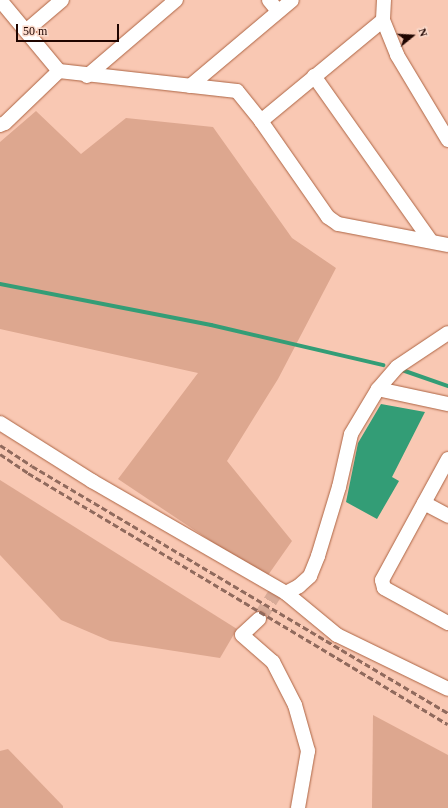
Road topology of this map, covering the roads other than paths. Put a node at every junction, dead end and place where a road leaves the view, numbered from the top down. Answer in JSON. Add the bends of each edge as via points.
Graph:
{"nodes":[{"id":1,"x":0,"y":0,"type":"edge"},
{"id":2,"x":62,"y":0,"type":"edge"},
{"id":3,"x":176,"y":0,"type":"edge"},
{"id":4,"x":269,"y":0,"type":"edge"},
{"id":5,"x":292,"y":0,"type":"edge"},
{"id":6,"x":384,"y":0,"type":"edge"},
{"id":7,"x":278,"y":11,"type":"junction"},
{"id":8,"x":383,"y":20,"type":"junction"},
{"id":9,"x":27,"y":30,"type":"junction"},
{"id":10,"x":59,"y":72,"type":"junction"},
{"id":11,"x":87,"y":76,"type":"junction"},
{"id":12,"x":314,"y":76,"type":"junction"},
{"id":13,"x":190,"y":86,"type":"junction"},
{"id":14,"x":261,"y":121,"type":"junction"},
{"id":15,"x":0,"y":125,"type":"edge"},
{"id":16,"x":448,"y":140,"type":"edge"},
{"id":17,"x":431,"y":241,"type":"junction"},
{"id":18,"x":448,"y":245,"type":"edge"},
{"id":19,"x":448,"y":333,"type":"edge"},
{"id":20,"x":378,"y":389,"type":"junction"},
{"id":21,"x":448,"y":404,"type":"edge"},
{"id":22,"x":0,"y":423,"type":"edge"},
{"id":23,"x":448,"y":459,"type":"edge"},
{"id":24,"x":424,"y":503,"type":"junction"},
{"id":25,"x":448,"y":516,"type":"edge"},
{"id":26,"x":286,"y":593,"type":"junction"},
{"id":27,"x":260,"y":619,"type":"tunnel mouth"},
{"id":28,"x":448,"y":623,"type":"edge"},
{"id":29,"x":448,"y":689,"type":"edge"},
{"id":30,"x":298,"y":808,"type":"edge"}],
"edges":[{"from":1,"to":9,"type":"street"},
{"from":2,"to":9,"type":"street"},
{"from":3,"to":11,"type":"street"},
{"from":4,"to":7,"type":"street"},
{"from":5,"to":7,"type":"street"},
{"from":6,"to":8,"type":"street"},
{"from":7,"to":13,"type":"street"},
{"from":8,"to":12,"type":"street"},
{"from":8,"to":16,"type":"street","via":[[397,55]]},
{"from":9,"to":10,"type":"street"},
{"from":10,"to":11,"type":"street"},
{"from":10,"to":15,"type":"street"},
{"from":11,"to":13,"type":"street"},
{"from":12,"to":14,"type":"street"},
{"from":12,"to":17,"type":"street"},
{"from":13,"to":14,"type":"street","via":[[237,91]]},
{"from":14,"to":17,"type":"street","via":[[328,217],[338,224]]},
{"from":17,"to":18,"type":"street"},
{"from":19,"to":20,"type":"street","via":[[397,367]]},
{"from":20,"to":21,"type":"street"},
{"from":20,"to":26,"type":"street","via":[[351,434],[337,494],[310,576]]},
{"from":22,"to":26,"type":"street"},
{"from":23,"to":24,"type":"street"},
{"from":24,"to":25,"type":"street"},
{"from":24,"to":28,"type":"street","via":[[382,580],[384,588]]},
{"from":26,"to":29,"type":"street","via":[[337,635]]},
{"from":27,"to":30,"type":"street","via":[[242,635],[273,662],[295,705],[308,751]]}]}
